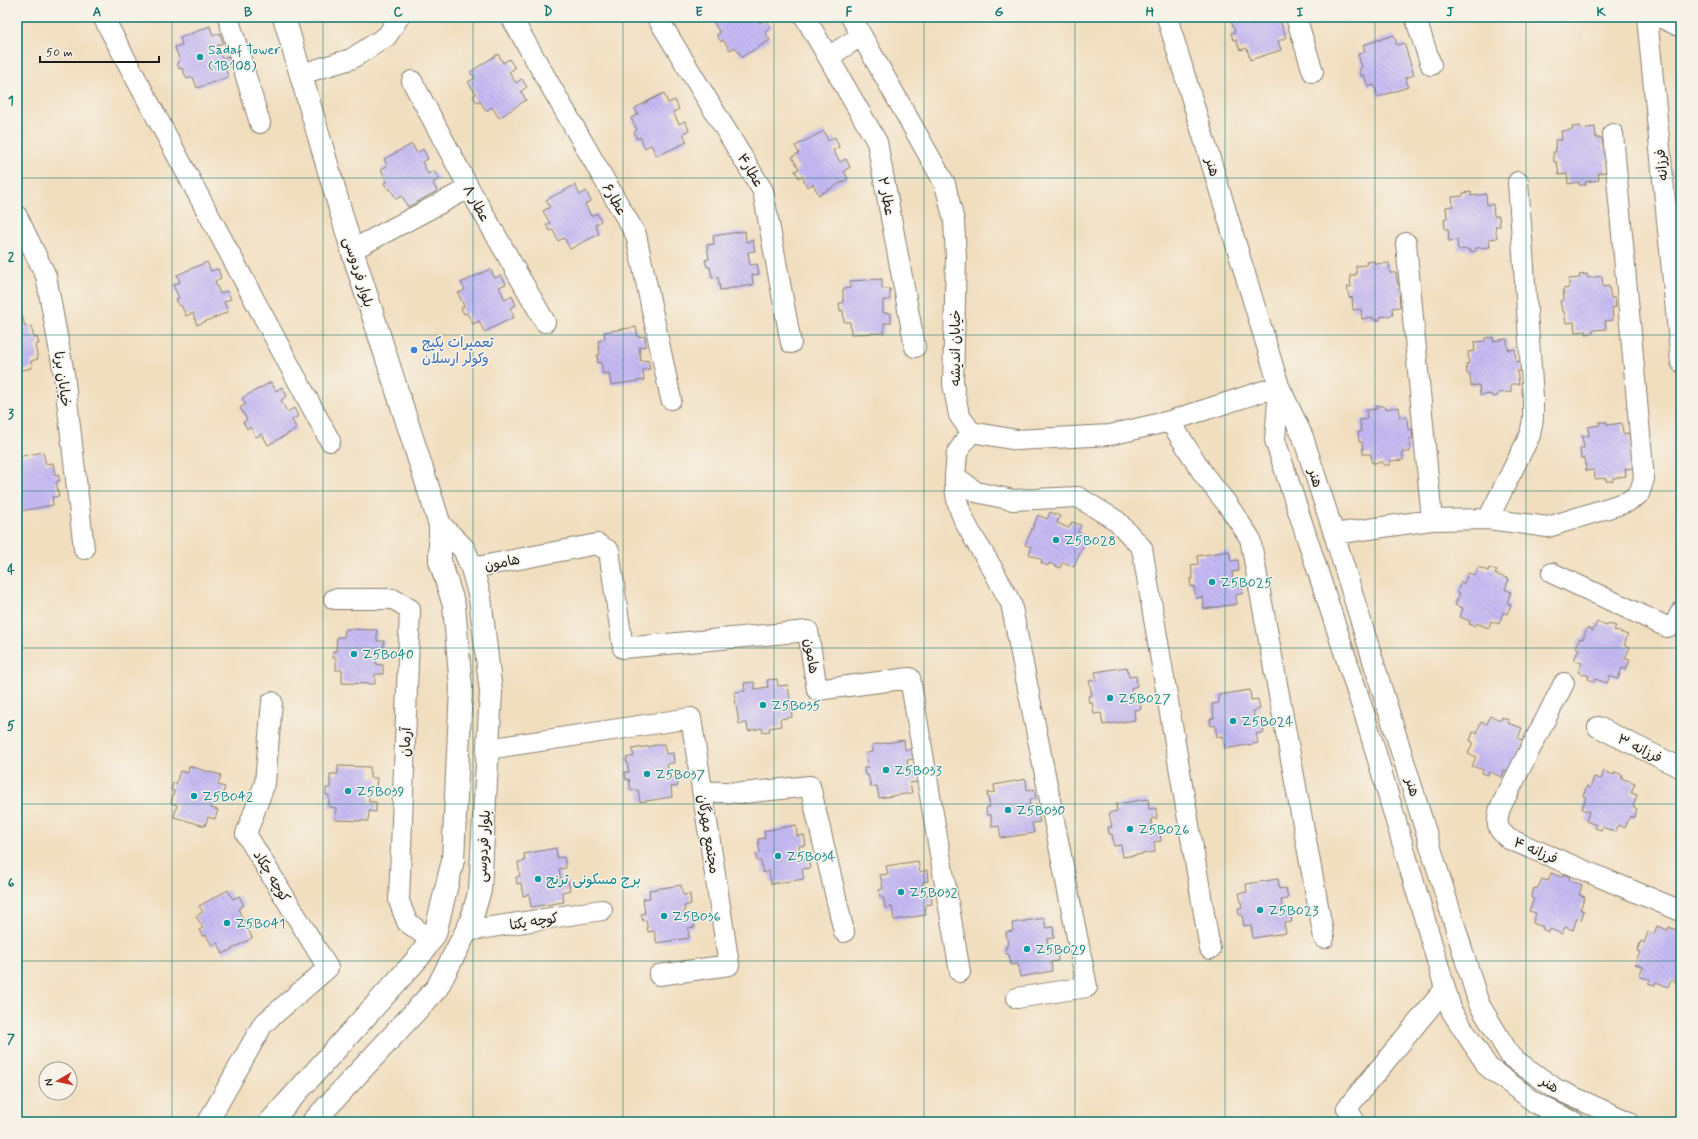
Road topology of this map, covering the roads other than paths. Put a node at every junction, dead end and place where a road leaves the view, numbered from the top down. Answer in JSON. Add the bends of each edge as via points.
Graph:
{"nodes":[{"id":1,"x":103,"y":17,"type":"edge"},
{"id":2,"x":228,"y":17,"type":"edge"},
{"id":3,"x":284,"y":17,"type":"edge"},
{"id":4,"x":399,"y":17,"type":"edge"},
{"id":5,"x":511,"y":17,"type":"edge"},
{"id":6,"x":657,"y":17,"type":"edge"},
{"id":7,"x":805,"y":17,"type":"edge"},
{"id":8,"x":851,"y":17,"type":"edge"},
{"id":9,"x":1167,"y":17,"type":"edge"},
{"id":10,"x":1296,"y":17,"type":"edge"},
{"id":11,"x":1415,"y":17,"type":"edge"},
{"id":12,"x":1647,"y":17,"type":"edge"},
{"id":13,"x":1660,"y":17,"type":"edge"},
{"id":14,"x":1681,"y":27,"type":"edge"},
{"id":15,"x":861,"y":36,"type":"junction"},
{"id":16,"x":828,"y":57,"type":"junction"},
{"id":17,"x":1431,"y":65,"type":"dead end"},
{"id":18,"x":1313,"y":72,"type":"dead end"},
{"id":19,"x":301,"y":74,"type":"junction"},
{"id":20,"x":412,"y":82,"type":"dead end"},
{"id":21,"x":260,"y":123,"type":"dead end"},
{"id":22,"x":1613,"y":134,"type":"dead end"},
{"id":23,"x":1518,"y":182,"type":"dead end"},
{"id":24,"x":468,"y":188,"type":"junction"},
{"id":25,"x":17,"y":216,"type":"edge"},
{"id":26,"x":1406,"y":243,"type":"dead end"},
{"id":27,"x":352,"y":250,"type":"junction"},
{"id":28,"x":545,"y":322,"type":"dead end"},
{"id":29,"x":791,"y":343,"type":"dead end"},
{"id":30,"x":915,"y":347,"type":"dead end"},
{"id":31,"x":1681,"y":362,"type":"edge"},
{"id":32,"x":1279,"y":386,"type":"junction"},
{"id":33,"x":671,"y":399,"type":"dead end"},
{"id":34,"x":1170,"y":421,"type":"junction"},
{"id":35,"x":971,"y":432,"type":"junction"},
{"id":36,"x":330,"y":441,"type":"dead end"},
{"id":37,"x":955,"y":476,"type":"junction"},
{"id":38,"x":1488,"y":519,"type":"junction"},
{"id":39,"x":1432,"y":520,"type":"junction"},
{"id":40,"x":440,"y":525,"type":"junction"},
{"id":41,"x":1334,"y":534,"type":"junction"},
{"id":42,"x":84,"y":549,"type":"dead end"},
{"id":43,"x":472,"y":568,"type":"junction"},
{"id":44,"x":1552,"y":572,"type":"dead end"},
{"id":45,"x":334,"y":599,"type":"dead end"},
{"id":46,"x":1681,"y":612,"type":"edge"},
{"id":47,"x":1564,"y":683,"type":"dead end"},
{"id":48,"x":272,"y":702,"type":"dead end"},
{"id":49,"x":1598,"y":727,"type":"dead end"},
{"id":50,"x":488,"y":749,"type":"junction"},
{"id":51,"x":1681,"y":768,"type":"edge"},
{"id":52,"x":702,"y":791,"type":"junction"},
{"id":53,"x":602,"y":910,"type":"dead end"},
{"id":54,"x":1681,"y":911,"type":"edge"},
{"id":55,"x":466,"y":931,"type":"junction"},
{"id":56,"x":844,"y":932,"type":"dead end"},
{"id":57,"x":1324,"y":938,"type":"dead end"},
{"id":58,"x":431,"y":940,"type":"junction"},
{"id":59,"x":1210,"y":949,"type":"dead end"},
{"id":60,"x":960,"y":972,"type":"dead end"},
{"id":61,"x":659,"y":975,"type":"dead end"},
{"id":62,"x":1445,"y":989,"type":"junction"},
{"id":63,"x":1017,"y":998,"type":"dead end"},
{"id":64,"x":208,"y":1122,"type":"edge"},
{"id":65,"x":270,"y":1122,"type":"edge"},
{"id":66,"x":313,"y":1122,"type":"edge"},
{"id":67,"x":1355,"y":1122,"type":"edge"},
{"id":68,"x":1574,"y":1122,"type":"edge"},
{"id":69,"x":1629,"y":1122,"type":"edge"}],
"edges":[{"from":1,"to":36,"type":"street"},
{"from":2,"to":21,"type":"street"},
{"from":3,"to":19,"type":"main road","name":"بلوار فردوسی"},
{"from":4,"to":19,"type":"street","via":[[387,36],[351,59]]},
{"from":5,"to":33,"type":"street","name":"عطار۶","via":[[636,235]]},
{"from":6,"to":29,"type":"street","name":"عطار۴","via":[[763,191]]},
{"from":7,"to":16,"type":"street","name":"عطار ۲"},
{"from":8,"to":15,"type":"street","name":"خیابان اندیشه"},
{"from":9,"to":32,"type":"street","name":"هنر"},
{"from":10,"to":18,"type":"street"},
{"from":11,"to":17,"type":"street"},
{"from":12,"to":31,"type":"street","name":"فرزانه"},
{"from":13,"to":14,"type":"street"},
{"from":15,"to":16,"type":"street"},
{"from":15,"to":35,"type":"street","name":"خیابان اندیشه","via":[[945,184],[954,221],[956,257],[953,384],[959,415]]},
{"from":16,"to":30,"type":"street","name":"عطار ۲","via":[[877,142]]},
{"from":19,"to":27,"type":"main road","name":"بلوار فردوسی"},
{"from":20,"to":24,"type":"street","name":"عطار ۸"},
{"from":22,"to":38,"type":"street","via":[[1644,479],[1640,494],[1627,502],[1548,527]]},
{"from":23,"to":38,"type":"street","via":[[1533,419],[1530,434]]},
{"from":24,"to":27,"type":"street"},
{"from":24,"to":28,"type":"street","name":"عطار ۸"},
{"from":25,"to":42,"type":"street","name":"خیابان برنا","via":[[46,276],[64,374]]},
{"from":26,"to":39,"type":"street"},
{"from":27,"to":40,"type":"main road","name":"بلوار فردوسی"},
{"from":32,"to":34,"type":"street"},
{"from":32,"to":41,"type":"street","name":"هنر","via":[[1303,437]]},
{"from":32,"to":62,"type":"street","name":"هنر","via":[[1276,440],[1365,716]]},
{"from":34,"to":35,"type":"street","via":[[1110,434],[1025,440]]},
{"from":34,"to":57,"type":"street","via":[[1204,475],[1250,538]]},
{"from":35,"to":37,"type":"street","via":[[957,453]]},
{"from":37,"to":59,"type":"street","via":[[976,492],[1012,500],[1078,497],[1117,522],[1142,548]]},
{"from":37,"to":63,"type":"street","via":[[954,493],[969,532],[992,567],[1010,604],[1087,987]]},
{"from":38,"to":39,"type":"street"},
{"from":39,"to":41,"type":"street"},
{"from":40,"to":43,"type":"main road","name":"بلوار فردوسی","via":[[464,549]]},
{"from":40,"to":58,"type":"main road","name":"بلوار فردوسی","via":[[440,560],[454,605],[461,688],[453,860],[435,934]]},
{"from":41,"to":69,"type":"street","name":"هنر","via":[[1479,1004],[1511,1057],[1556,1089]]},
{"from":43,"to":50,"type":"main road","name":"بلوار فردوسی","via":[[480,597],[490,692]]},
{"from":43,"to":60,"type":"street","name":"هامون","via":[[597,544],[609,551],[623,648],[808,631],[817,690],[910,678]]},
{"from":44,"to":46,"type":"street","via":[[1667,627],[1675,624]]},
{"from":45,"to":58,"type":"street","name":"آرمان","via":[[393,599],[410,609],[398,901],[408,922]]},
{"from":47,"to":54,"type":"street","name":"فرزانه ۴","via":[[1500,808],[1497,819],[1500,832],[1509,840]]},
{"from":48,"to":64,"type":"street","name":"کوچه چکاد","via":[[265,783],[246,834],[328,968],[263,1024]]},
{"from":49,"to":51,"type":"street","name":"فرزانه ۳"},
{"from":50,"to":52,"type":"street","name":"مجتمع مهرگان","via":[[692,718]]},
{"from":50,"to":55,"type":"main road","name":"بلوار فردوسی","via":[[480,890]]},
{"from":52,"to":56,"type":"street","via":[[743,793],[810,786]]},
{"from":52,"to":61,"type":"street","name":"مجتمع مهرگان","via":[[729,965]]},
{"from":53,"to":55,"type":"street","name":"کوچه یکتا"},
{"from":55,"to":66,"type":"main road","name":"بلوار فردوسی","via":[[437,988]]},
{"from":58,"to":65,"type":"main road","name":"بلوار فردوسی","via":[[419,957]]},
{"from":62,"to":67,"type":"street","via":[[1347,1108]]},
{"from":62,"to":68,"type":"street","name":"هنر","via":[[1452,1012],[1488,1067],[1537,1104]]}]}
